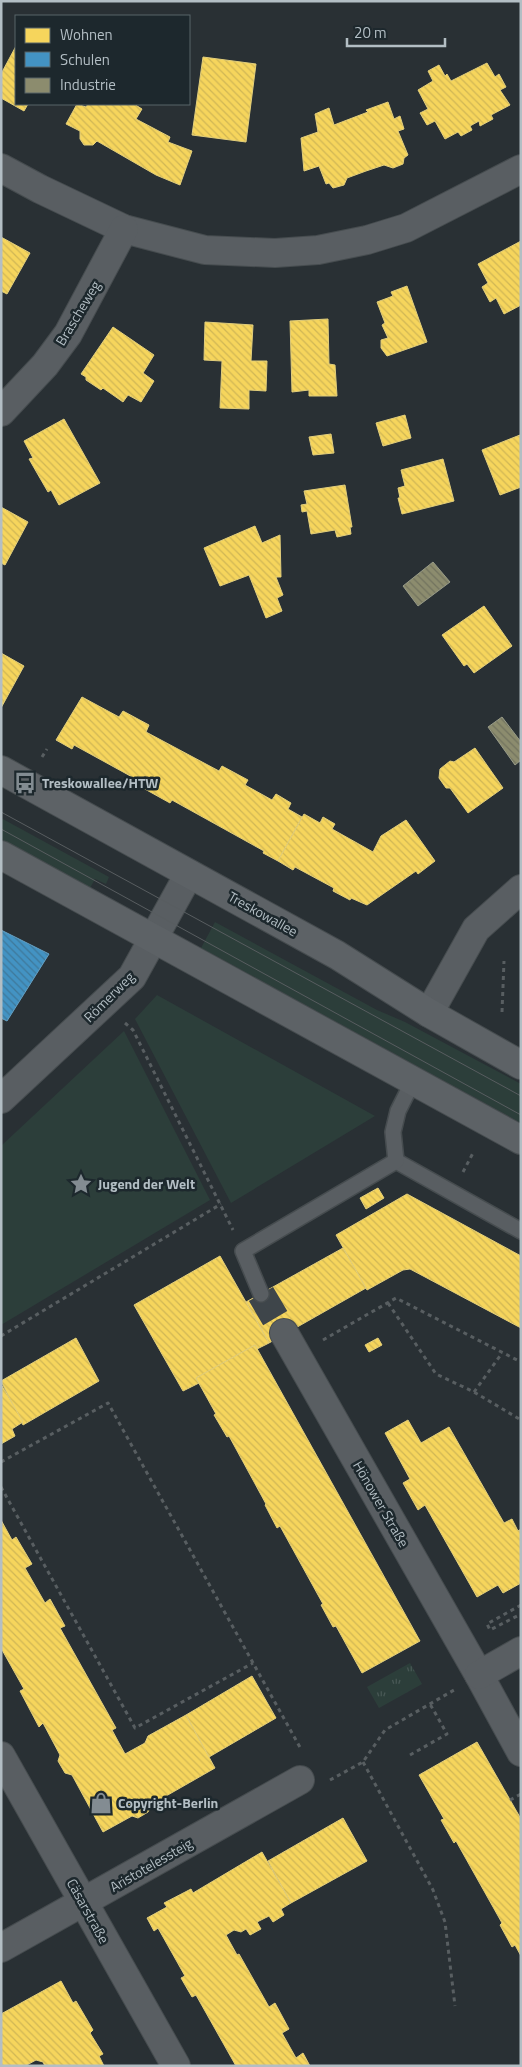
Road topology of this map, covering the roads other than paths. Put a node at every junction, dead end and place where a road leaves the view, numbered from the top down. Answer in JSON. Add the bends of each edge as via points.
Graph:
{"nodes":[{"id":1,"x":1,"y":168,"type":"edge"},
{"id":2,"x":521,"y":169,"type":"edge"},
{"id":3,"x":124,"y":229,"type":"junction"},
{"id":4,"x":1,"y":412,"type":"edge"},
{"id":5,"x":1,"y":770,"type":"edge"},
{"id":6,"x":1,"y":855,"type":"edge"},
{"id":7,"x":189,"y":874,"type":"junction"},
{"id":8,"x":521,"y":889,"type":"edge"},
{"id":9,"x":153,"y":938,"type":"junction"},
{"id":10,"x":428,"y":1014,"type":"junction"},
{"id":11,"x":521,"y":1065,"type":"edge"},
{"id":12,"x":413,"y":1081,"type":"junction"},
{"id":13,"x":1,"y":1099,"type":"edge"},
{"id":14,"x":521,"y":1140,"type":"edge"},
{"id":15,"x":396,"y":1161,"type":"junction"},
{"id":16,"x":521,"y":1230,"type":"edge"},
{"id":17,"x":261,"y":1294,"type":"tunnel mouth"},
{"id":18,"x":290,"y":1344,"type":"tunnel mouth"},
{"id":19,"x":521,"y":1651,"type":"edge"},
{"id":20,"x":479,"y":1675,"type":"junction"},
{"id":21,"x":521,"y":1752,"type":"edge"},
{"id":22,"x":1,"y":1756,"type":"edge"},
{"id":23,"x":302,"y":1768,"type":"road end"},
{"id":24,"x":84,"y":1903,"type":"junction"},
{"id":25,"x":1,"y":1948,"type":"edge"},
{"id":26,"x":176,"y":2066,"type":"edge"}],
"edges":[{"from":1,"to":3,"type":"street"},
{"from":2,"to":3,"type":"street","via":[[406,228],[318,250],[274,253],[205,250]]},
{"from":3,"to":4,"type":"street","name":"Brascheweg","via":[[68,334],[45,366]]},
{"from":5,"to":7,"type":"main road","name":"Treskowallee"},
{"from":6,"to":9,"type":"main road"},
{"from":7,"to":9,"type":"street","name":"Römerweg"},
{"from":7,"to":10,"type":"main road","name":"Treskowallee","via":[[337,954]]},
{"from":8,"to":10,"type":"street","via":[[476,929]]},
{"from":9,"to":12,"type":"main road"},
{"from":9,"to":13,"type":"street","name":"Römerweg","via":[[132,977]]},
{"from":10,"to":11,"type":"main road","name":"Treskowallee"},
{"from":12,"to":14,"type":"main road"},
{"from":12,"to":15,"type":"lane","via":[[398,1111],[393,1132]]},
{"from":15,"to":16,"type":"lane"},
{"from":15,"to":17,"type":"lane","via":[[243,1251]]},
{"from":18,"to":20,"type":"street","name":"Hönower Straße"},
{"from":19,"to":20,"type":"street"},
{"from":20,"to":21,"type":"street","name":"Hönower Straße"},
{"from":22,"to":24,"type":"street","name":"Cäsarstraße"},
{"from":23,"to":24,"type":"street","name":"Aristotelessteig"},
{"from":24,"to":25,"type":"street","name":"Aristotelessteig"},
{"from":24,"to":26,"type":"street","name":"Cäsarstraße"}]}
